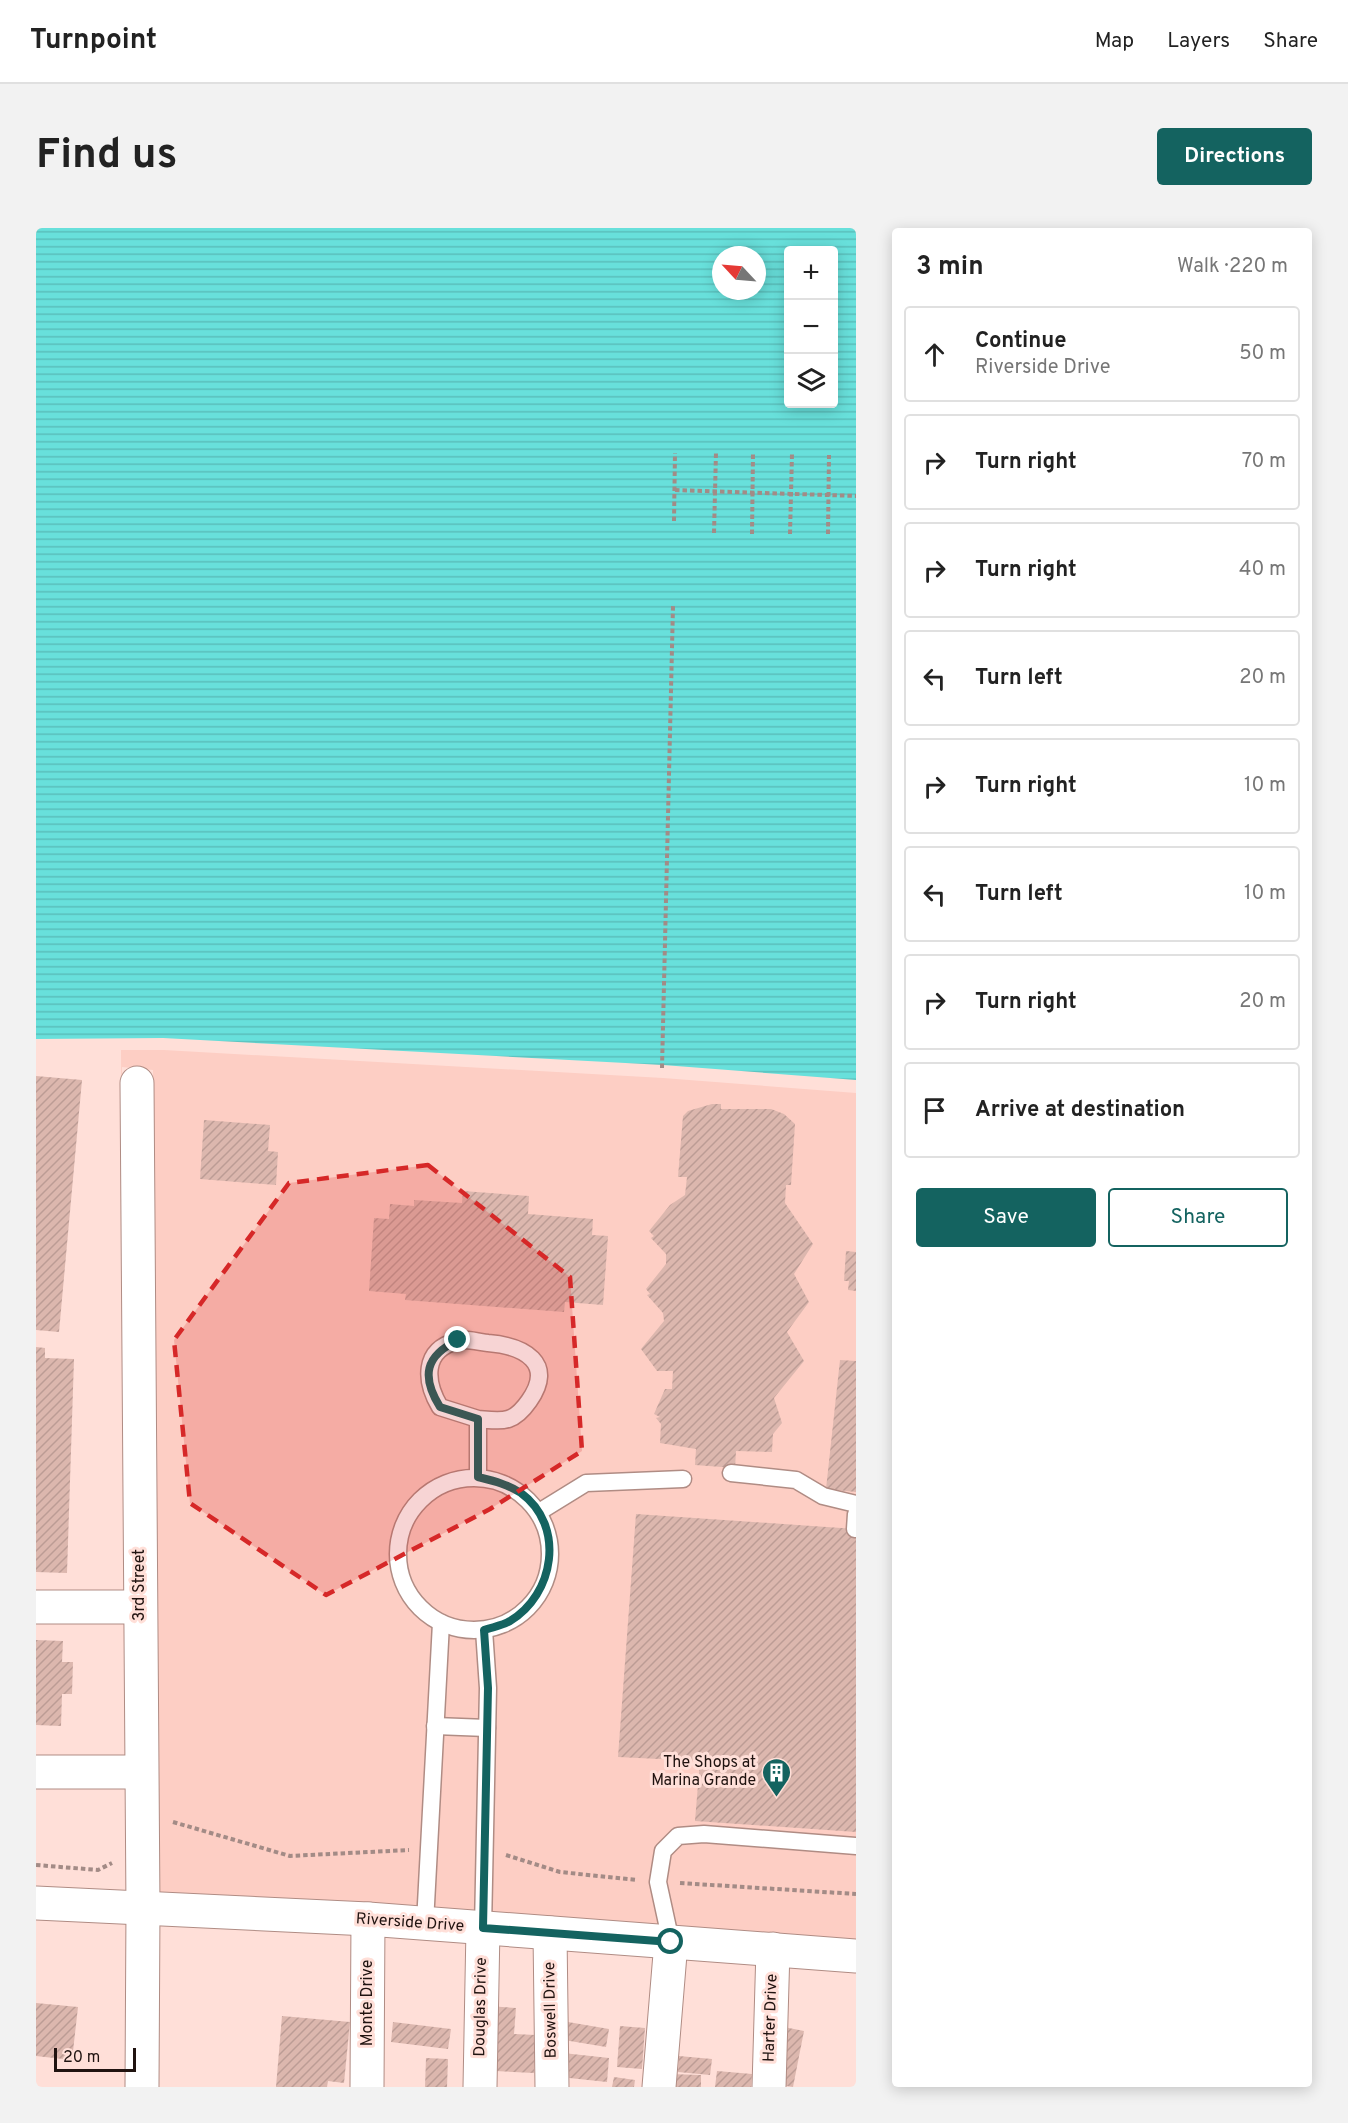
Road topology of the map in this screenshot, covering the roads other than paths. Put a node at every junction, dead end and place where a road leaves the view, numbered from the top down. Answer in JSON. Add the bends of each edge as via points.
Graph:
{"nodes":[{"id":1,"x":137,"y":1083,"type":"dead end"},
{"id":2,"x":478,"y":1419,"type":"junction"},
{"id":3,"x":731,"y":1473,"type":"dead end"},
{"id":4,"x":478,"y":1477,"type":"junction"},
{"id":5,"x":683,"y":1479,"type":"dead end"},
{"id":6,"x":856,"y":1504,"type":"edge"},
{"id":7,"x":538,"y":1512,"type":"junction"},
{"id":8,"x":856,"y":1514,"type":"edge"},
{"id":9,"x":855,"y":1529,"type":"edge"},
{"id":10,"x":36,"y":1607,"type":"edge"},
{"id":11,"x":140,"y":1607,"type":"junction"},
{"id":12,"x":441,"y":1623,"type":"junction"},
{"id":13,"x":484,"y":1630,"type":"junction"},
{"id":14,"x":435,"y":1726,"type":"junction"},
{"id":15,"x":487,"y":1728,"type":"junction"},
{"id":16,"x":36,"y":1772,"type":"edge"},
{"id":17,"x":141,"y":1772,"type":"junction"},
{"id":18,"x":856,"y":1846,"type":"edge"},
{"id":19,"x":36,"y":1902,"type":"edge"},
{"id":20,"x":143,"y":1908,"type":"junction"},
{"id":21,"x":368,"y":1919,"type":"junction"},
{"id":22,"x":425,"y":1923,"type":"junction"},
{"id":23,"x":483,"y":1928,"type":"junction"},
{"id":24,"x":550,"y":1933,"type":"junction"},
{"id":25,"x":671,"y":1942,"type":"junction"},
{"id":26,"x":773,"y":1949,"type":"junction"},
{"id":27,"x":856,"y":1956,"type":"edge"},
{"id":28,"x":142,"y":2087,"type":"edge"},
{"id":29,"x":367,"y":2087,"type":"edge"},
{"id":30,"x":480,"y":2087,"type":"edge"},
{"id":31,"x":552,"y":2087,"type":"edge"},
{"id":32,"x":659,"y":2087,"type":"edge"},
{"id":33,"x":769,"y":2087,"type":"edge"}],
"edges":[{"from":1,"to":11,"type":"street","name":"3rd Street"},
{"from":2,"to":2,"type":"lane","via":[[440,1407],[429,1389],[429,1366],[440,1349],[458,1340],[508,1344],[526,1351],[538,1365],[540,1382],[522,1411],[507,1422]]},
{"from":2,"to":4,"type":"lane"},
{"from":3,"to":6,"type":"lane","via":[[796,1480],[823,1496]]},
{"from":4,"to":7,"type":"lane","via":[[502,1482],[523,1494]]},
{"from":4,"to":12,"type":"lane","via":[[453,1480],[430,1491],[412,1509],[400,1532],[397,1557],[402,1582],[415,1604]]},
{"from":5,"to":7,"type":"lane","via":[[586,1483]]},
{"from":7,"to":13,"type":"lane","via":[[548,1536],[543,1586],[529,1607],[508,1622]]},
{"from":8,"to":9,"type":"lane"},
{"from":10,"to":11,"type":"street"},
{"from":11,"to":17,"type":"street","name":"3rd Street"},
{"from":12,"to":13,"type":"lane","via":[[458,1629]]},
{"from":12,"to":14,"type":"lane"},
{"from":13,"to":15,"type":"lane"},
{"from":14,"to":15,"type":"lane"},
{"from":14,"to":22,"type":"lane"},
{"from":15,"to":23,"type":"lane"},
{"from":16,"to":17,"type":"street"},
{"from":17,"to":20,"type":"street","name":"3rd Street"},
{"from":18,"to":25,"type":"lane","via":[[704,1834],[678,1836],[663,1851],[658,1882]]},
{"from":19,"to":20,"type":"street","name":"Riverside Drive"},
{"from":20,"to":21,"type":"street","name":"Riverside Drive"},
{"from":20,"to":28,"type":"street","name":"3rd Street"},
{"from":21,"to":22,"type":"street","name":"Riverside Drive"},
{"from":21,"to":29,"type":"street","name":"Monte Drive"},
{"from":22,"to":23,"type":"street","name":"Riverside Drive"},
{"from":23,"to":24,"type":"street","name":"Riverside Drive"},
{"from":23,"to":30,"type":"street","name":"Douglas Drive"},
{"from":24,"to":25,"type":"street","name":"Riverside Drive"},
{"from":24,"to":31,"type":"street","name":"Boswell Drive"},
{"from":25,"to":26,"type":"street","name":"Riverside Drive"},
{"from":25,"to":32,"type":"street"},
{"from":26,"to":27,"type":"street","name":"Riverside Drive"},
{"from":26,"to":33,"type":"street","name":"Harter Drive"}]}
